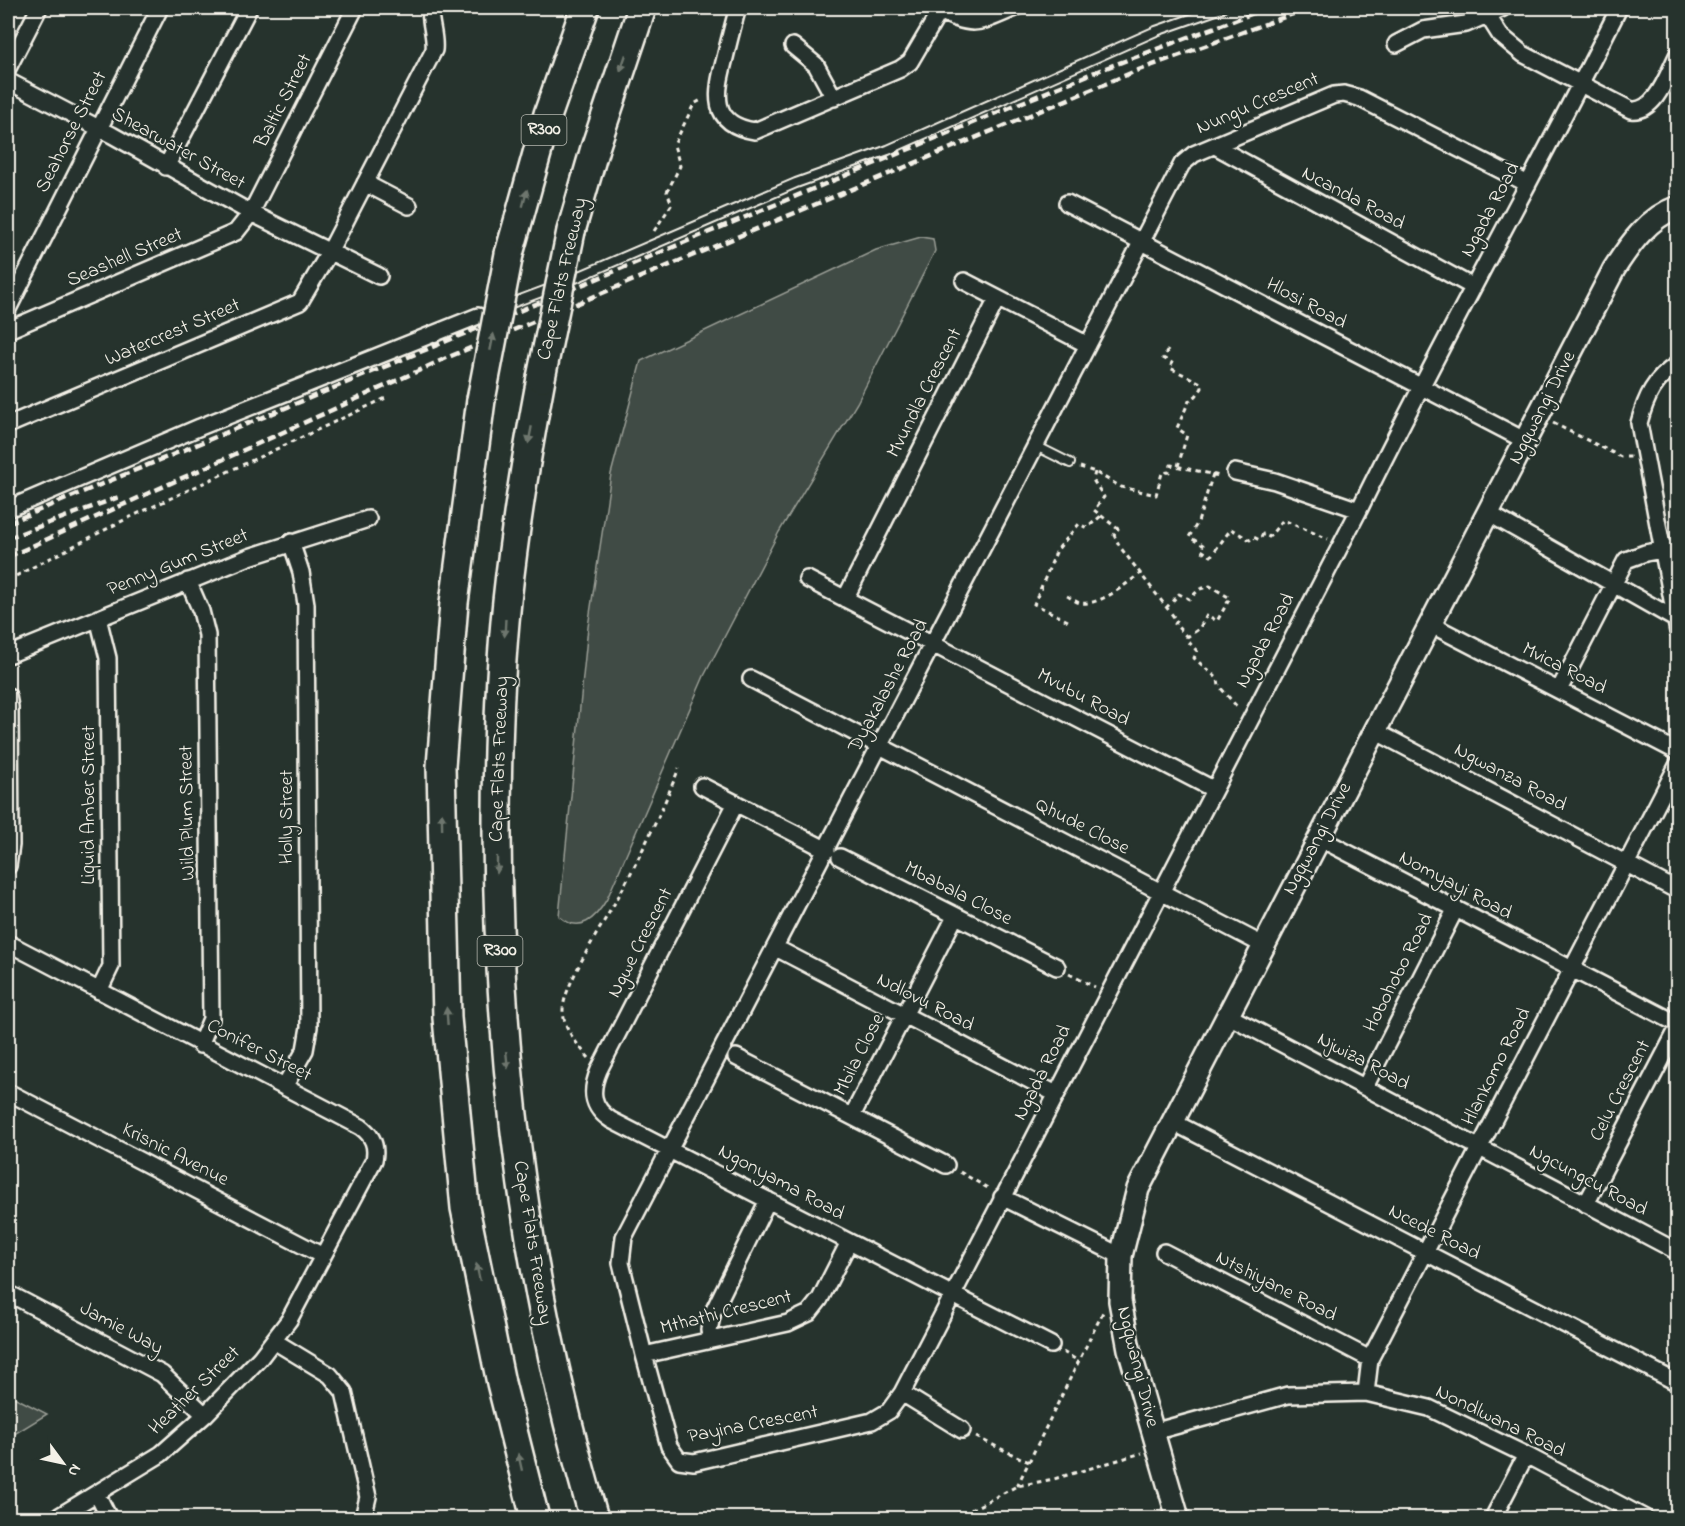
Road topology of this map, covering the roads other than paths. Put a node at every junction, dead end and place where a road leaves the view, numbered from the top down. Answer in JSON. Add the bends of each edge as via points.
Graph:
{"nodes":[{"id":1,"x":39,"y":8,"type":"edge"},
{"id":2,"x":160,"y":8,"type":"edge"},
{"id":3,"x":249,"y":8,"type":"edge"},
{"id":4,"x":355,"y":8,"type":"edge"},
{"id":5,"x":585,"y":8,"type":"edge"},
{"id":6,"x":642,"y":8,"type":"edge"},
{"id":7,"x":738,"y":8,"type":"edge"},
{"id":8,"x":1015,"y":8,"type":"edge"},
{"id":9,"x":1222,"y":8,"type":"edge"},
{"id":10,"x":1503,"y":8,"type":"edge"},
{"id":11,"x":1619,"y":8,"type":"edge"},
{"id":12,"x":426,"y":9,"type":"edge"},
{"id":13,"x":937,"y":9,"type":"edge"},
{"id":14,"x":1488,"y":15,"type":"junction"},
{"id":15,"x":1396,"y":44,"type":"dead end"},
{"id":16,"x":793,"y":46,"type":"dead end"},
{"id":17,"x":1677,"y":54,"type":"edge"},
{"id":18,"x":8,"y":68,"type":"edge"},
{"id":19,"x":8,"y":81,"type":"edge"},
{"id":20,"x":1581,"y":84,"type":"junction"},
{"id":21,"x":834,"y":98,"type":"junction"},
{"id":22,"x":97,"y":128,"type":"junction"},
{"id":23,"x":1215,"y":146,"type":"junction"},
{"id":24,"x":166,"y":167,"type":"junction"},
{"id":25,"x":365,"y":183,"type":"junction"},
{"id":26,"x":1528,"y":184,"type":"junction"},
{"id":27,"x":1067,"y":203,"type":"dead end"},
{"id":28,"x":409,"y":206,"type":"dead end"},
{"id":29,"x":1677,"y":207,"type":"edge"},
{"id":30,"x":251,"y":213,"type":"junction"},
{"id":31,"x":1142,"y":242,"type":"junction"},
{"id":32,"x":330,"y":251,"type":"junction"},
{"id":33,"x":380,"y":276,"type":"dead end"},
{"id":34,"x":964,"y":281,"type":"dead end"},
{"id":35,"x":1473,"y":287,"type":"junction"},
{"id":36,"x":997,"y":299,"type":"junction"},
{"id":37,"x":8,"y":309,"type":"edge"},
{"id":38,"x":478,"y":316,"type":"joint"},
{"id":39,"x":8,"y":330,"type":"edge"},
{"id":40,"x":1088,"y":345,"type":"junction"},
{"id":41,"x":1677,"y":364,"type":"edge"},
{"id":42,"x":1419,"y":387,"type":"junction"},
{"id":43,"x":8,"y":425,"type":"edge"},
{"id":44,"x":1526,"y":441,"type":"junction"},
{"id":45,"x":1036,"y":446,"type":"junction"},
{"id":46,"x":1070,"y":463,"type":"road end"},
{"id":47,"x":1235,"y":472,"type":"road end"},
{"id":48,"x":8,"y":509,"type":"edge"},
{"id":49,"x":1359,"y":510,"type":"junction"},
{"id":50,"x":1488,"y":513,"type":"junction"},
{"id":51,"x":368,"y":519,"type":"dead end"},
{"id":52,"x":291,"y":542,"type":"junction"},
{"id":53,"x":1677,"y":547,"type":"edge"},
{"id":54,"x":1660,"y":550,"type":"junction"},
{"id":55,"x":807,"y":579,"type":"dead end"},
{"id":56,"x":188,"y":581,"type":"junction"},
{"id":57,"x":1613,"y":584,"type":"junction"},
{"id":58,"x":845,"y":599,"type":"junction"},
{"id":59,"x":98,"y":618,"type":"junction"},
{"id":60,"x":1430,"y":624,"type":"junction"},
{"id":61,"x":1676,"y":626,"type":"edge"},
{"id":62,"x":934,"y":644,"type":"junction"},
{"id":63,"x":8,"y":655,"type":"edge"},
{"id":64,"x":751,"y":678,"type":"dead end"},
{"id":65,"x":1559,"y":690,"type":"junction"},
{"id":66,"x":8,"y":696,"type":"edge"},
{"id":67,"x":1375,"y":731,"type":"junction"},
{"id":68,"x":881,"y":746,"type":"junction"},
{"id":69,"x":1677,"y":752,"type":"edge"},
{"id":70,"x":1677,"y":764,"type":"edge"},
{"id":71,"x":702,"y":786,"type":"dead end"},
{"id":72,"x":1213,"y":789,"type":"junction"},
{"id":73,"x":736,"y":803,"type":"junction"},
{"id":74,"x":1319,"y":838,"type":"junction"},
{"id":75,"x":834,"y":854,"type":"junction"},
{"id":76,"x":1626,"y":863,"type":"junction"},
{"id":77,"x":8,"y":867,"type":"edge"},
{"id":78,"x":1677,"y":891,"type":"edge"},
{"id":79,"x":1161,"y":892,"type":"junction"},
{"id":80,"x":1455,"y":910,"type":"junction"},
{"id":81,"x":955,"y":917,"type":"junction"},
{"id":82,"x":8,"y":943,"type":"edge"},
{"id":83,"x":1263,"y":945,"type":"junction"},
{"id":84,"x":776,"y":948,"type":"junction"},
{"id":85,"x":1057,"y":967,"type":"road end"},
{"id":86,"x":1571,"y":970,"type":"junction"},
{"id":87,"x":99,"y":991,"type":"junction"},
{"id":88,"x":1227,"y":1015,"type":"junction"},
{"id":89,"x":903,"y":1016,"type":"junction"},
{"id":90,"x":1677,"y":1026,"type":"edge"},
{"id":91,"x":200,"y":1045,"type":"junction"},
{"id":92,"x":736,"y":1056,"type":"dead end"},
{"id":93,"x":284,"y":1087,"type":"junction"},
{"id":94,"x":1365,"y":1087,"type":"junction"},
{"id":95,"x":8,"y":1092,"type":"edge"},
{"id":96,"x":1056,"y":1094,"type":"junction"},
{"id":97,"x":596,"y":1105,"type":"joint"},
{"id":98,"x":852,"y":1116,"type":"junction"},
{"id":99,"x":1171,"y":1121,"type":"junction"},
{"id":100,"x":1480,"y":1146,"type":"junction"},
{"id":101,"x":670,"y":1148,"type":"junction"},
{"id":102,"x":946,"y":1165,"type":"road end"},
{"id":103,"x":1002,"y":1197,"type":"junction"},
{"id":104,"x":768,"y":1200,"type":"junction"},
{"id":105,"x":1586,"y":1204,"type":"junction"},
{"id":106,"x":849,"y":1242,"type":"junction"},
{"id":107,"x":1677,"y":1249,"type":"edge"},
{"id":108,"x":1164,"y":1252,"type":"dead end"},
{"id":109,"x":1424,"y":1252,"type":"junction"},
{"id":110,"x":323,"y":1256,"type":"junction"},
{"id":111,"x":1121,"y":1256,"type":"junction"},
{"id":112,"x":8,"y":1293,"type":"edge"},
{"id":113,"x":951,"y":1295,"type":"junction"},
{"id":114,"x":711,"y":1340,"type":"junction"},
{"id":115,"x":274,"y":1341,"type":"junction"},
{"id":116,"x":1051,"y":1345,"type":"dead end"},
{"id":117,"x":644,"y":1355,"type":"junction"},
{"id":118,"x":1370,"y":1359,"type":"junction"},
{"id":119,"x":1677,"y":1383,"type":"edge"},
{"id":120,"x":902,"y":1393,"type":"junction"},
{"id":121,"x":1366,"y":1393,"type":"junction"},
{"id":122,"x":205,"y":1415,"type":"junction"},
{"id":123,"x":962,"y":1430,"type":"road end"},
{"id":124,"x":1150,"y":1442,"type":"junction"},
{"id":125,"x":1526,"y":1455,"type":"junction"},
{"id":126,"x":97,"y":1494,"type":"junction"},
{"id":127,"x":56,"y":1518,"type":"edge"},
{"id":128,"x":109,"y":1518,"type":"edge"},
{"id":129,"x":363,"y":1518,"type":"edge"},
{"id":130,"x":536,"y":1518,"type":"edge"},
{"id":131,"x":594,"y":1518,"type":"edge"},
{"id":132,"x":1178,"y":1518,"type":"edge"},
{"id":133,"x":1493,"y":1518,"type":"edge"},
{"id":134,"x":1645,"y":1518,"type":"edge"}],
"edges":[{"from":1,"to":18,"type":"street"},
{"from":2,"to":22,"type":"street","name":"Seahorse Street"},
{"from":3,"to":24,"type":"street"},
{"from":4,"to":30,"type":"street","name":"Baltic Street"},
{"from":130,"to":5,"type":"highway","number":"R300","one_way":true,"bridge":true,"via":[[501,1383],[465,1208],[447,1017],[441,766],[454,603],[481,400],[509,254],[548,114]]},
{"from":6,"to":131,"type":"highway","name":"Cape Flats Freeway","number":"R300","one_way":true,"bridge":true,"via":[[571,231],[541,378],[521,484],[506,604],[497,762],[502,1006],[514,1128],[538,1291]]},
{"from":7,"to":21,"type":"street","via":[[718,91],[717,102],[723,116],[737,127],[755,131]]},
{"from":8,"to":13,"type":"street","via":[[978,22],[956,20]]},
{"from":9,"to":38,"type":"lane","via":[[1156,31],[888,150],[795,183]]},
{"from":10,"to":14,"type":"street"},
{"from":11,"to":20,"type":"street","name":"Ngada Road"},
{"from":12,"to":25,"type":"street","name":"Watercrest Street","via":[[435,35],[434,50]]},
{"from":13,"to":21,"type":"street","via":[[910,62]]},
{"from":14,"to":15,"type":"street","via":[[1466,24],[1423,30]]},
{"from":14,"to":20,"type":"street","via":[[1510,45]]},
{"from":16,"to":21,"type":"street","via":[[816,65]]},
{"from":17,"to":20,"type":"street","via":[[1651,105],[1641,111],[1631,111]]},
{"from":19,"to":22,"type":"street","name":"Shearwater Street"},
{"from":20,"to":26,"type":"street","name":"Ngada Road"},
{"from":22,"to":24,"type":"street","name":"Shearwater Street"},
{"from":22,"to":37,"type":"street","name":"Seahorse Street"},
{"from":23,"to":26,"type":"street","name":"Nungu Crescent","via":[[1344,94]]},
{"from":23,"to":31,"type":"street","name":"Nungu Crescent","via":[[1194,154],[1182,165]]},
{"from":23,"to":35,"type":"street","name":"Ncanda Road"},
{"from":24,"to":30,"type":"street","name":"Shearwater Street"},
{"from":25,"to":28,"type":"street"},
{"from":25,"to":32,"type":"street","name":"Watercrest Street"},
{"from":26,"to":35,"type":"street","name":"Ngada Road"},
{"from":27,"to":31,"type":"street","name":"Hlosi Road"},
{"from":29,"to":44,"type":"street","name":"Ngqwangi Drive","via":[[1644,229],[1614,269]]},
{"from":30,"to":32,"type":"street","name":"Shearwater Street"},
{"from":30,"to":39,"type":"street","name":"Seashell Street","via":[[228,237]]},
{"from":31,"to":40,"type":"street","name":"Dyakalashe Road"},
{"from":31,"to":42,"type":"street","name":"Hlosi Road"},
{"from":32,"to":33,"type":"street"},
{"from":32,"to":43,"type":"street","name":"Watercrest Street","via":[[306,295],[291,307]]},
{"from":34,"to":36,"type":"street"},
{"from":35,"to":42,"type":"street","name":"Ngada Road"},
{"from":36,"to":40,"type":"street"},
{"from":36,"to":58,"type":"street","name":"Mvundla Crescent"},
{"from":38,"to":48,"type":"street"},
{"from":40,"to":45,"type":"street","name":"Dyakalashe Road"},
{"from":41,"to":54,"type":"street","via":[[1656,380],[1645,400],[1640,423]]},
{"from":42,"to":44,"type":"street","name":"Hlosi Road"},
{"from":42,"to":49,"type":"street","name":"Ngada Road"},
{"from":44,"to":50,"type":"street","name":"Ngqwangi Drive"},
{"from":45,"to":46,"type":"lane"},
{"from":45,"to":62,"type":"street","name":"Dyakalashe Road"},
{"from":47,"to":49,"type":"street","via":[[1275,481]]},
{"from":49,"to":72,"type":"street","name":"Ngada Road"},
{"from":50,"to":57,"type":"street"},
{"from":50,"to":60,"type":"street","name":"Ngqwangi Drive"},
{"from":51,"to":52,"type":"street","name":"Penny Gum Street"},
{"from":52,"to":56,"type":"street","name":"Penny Gum Street"},
{"from":52,"to":93,"type":"street","name":"Holly Street","via":[[306,604],[309,1027],[305,1050]]},
{"from":53,"to":54,"type":"street"},
{"from":54,"to":57,"type":"street","via":[[1626,560]]},
{"from":54,"to":61,"type":"street"},
{"from":55,"to":58,"type":"street"},
{"from":56,"to":59,"type":"street","name":"Penny Gum Street"},
{"from":56,"to":91,"type":"street","name":"Wild Plum Street","via":[[207,635],[211,1019]]},
{"from":57,"to":61,"type":"street"},
{"from":57,"to":65,"type":"street"},
{"from":58,"to":62,"type":"street"},
{"from":59,"to":63,"type":"street","name":"Penny Gum Street"},
{"from":59,"to":87,"type":"street","name":"Liquid Amber Street","via":[[108,658],[111,966]]},
{"from":60,"to":65,"type":"street","name":"Mvica Road"},
{"from":60,"to":67,"type":"street","name":"Ngqwangi Drive"},
{"from":62,"to":68,"type":"street","name":"Dyakalashe Road"},
{"from":62,"to":72,"type":"street","name":"Mvubu Road"},
{"from":64,"to":68,"type":"street","name":"Qhude Close"},
{"from":65,"to":69,"type":"street","name":"Mvica Road"},
{"from":66,"to":77,"type":"street"},
{"from":67,"to":74,"type":"street","name":"Ngqwangi Drive"},
{"from":67,"to":76,"type":"street","name":"Ngwanza Road"},
{"from":68,"to":75,"type":"street","name":"Dyakalashe Road"},
{"from":68,"to":79,"type":"street","name":"Qhude Close"},
{"from":70,"to":76,"type":"street","name":"Hlankomo Road"},
{"from":71,"to":73,"type":"street"},
{"from":72,"to":79,"type":"street","name":"Ngada Road"},
{"from":73,"to":75,"type":"street"},
{"from":73,"to":97,"type":"street","name":"Ngwe Crescent","via":[[599,1070],[592,1092]]},
{"from":74,"to":80,"type":"street","name":"Nomyayi Road"},
{"from":74,"to":83,"type":"street","name":"Ngqwangi Drive"},
{"from":75,"to":81,"type":"street","name":"Mbabala Close"},
{"from":75,"to":84,"type":"street","name":"Dyakalashe Road"},
{"from":76,"to":78,"type":"street","name":"Ngwanza Road"},
{"from":76,"to":86,"type":"street","name":"Hlankomo Road"},
{"from":79,"to":83,"type":"street","name":"Qhude Close"},
{"from":79,"to":96,"type":"street","name":"Ngada Road"},
{"from":80,"to":86,"type":"street","name":"Nomyayi Road"},
{"from":80,"to":94,"type":"street","name":"Hobohobo Road"},
{"from":81,"to":85,"type":"street","name":"Mbabala Close"},
{"from":81,"to":89,"type":"street","name":"Mbila Close"},
{"from":82,"to":87,"type":"street","name":"Conifer Street"},
{"from":83,"to":88,"type":"street","name":"Ngqwangi Drive"},
{"from":84,"to":89,"type":"street","name":"Ndlovu Road"},
{"from":84,"to":101,"type":"street","name":"Dyakalashe Road"},
{"from":86,"to":90,"type":"street","name":"Nomyayi Road"},
{"from":86,"to":100,"type":"street","name":"Hlankomo Road"},
{"from":87,"to":91,"type":"street","name":"Conifer Street"},
{"from":88,"to":94,"type":"street","name":"Njwiza Road"},
{"from":88,"to":99,"type":"street","name":"Ngqwangi Drive"},
{"from":89,"to":96,"type":"street","name":"Ndlovu Road"},
{"from":89,"to":98,"type":"street","name":"Mbila Close"},
{"from":90,"to":105,"type":"street","name":"Celu Crescent"},
{"from":91,"to":93,"type":"street","name":"Conifer Street"},
{"from":92,"to":98,"type":"street","name":"Mbila Close"},
{"from":93,"to":110,"type":"street","name":"Conifer Street","via":[[361,1127],[375,1145],[375,1160]]},
{"from":94,"to":100,"type":"street","name":"Njwiza Road"},
{"from":95,"to":110,"type":"street","name":"Krisnic Avenue"},
{"from":96,"to":103,"type":"street","name":"Ngada Road"},
{"from":97,"to":101,"type":"street","name":"Ngonyama Road","via":[[611,1120]]},
{"from":98,"to":102,"type":"street","name":"Mbila Close"},
{"from":99,"to":109,"type":"street","name":"Ncede Road"},
{"from":99,"to":111,"type":"street","name":"Ngqwangi Drive","via":[[1138,1189]]},
{"from":100,"to":105,"type":"street","name":"Ngcungcu Road"},
{"from":100,"to":109,"type":"street","name":"Hlankomo Road"},
{"from":101,"to":104,"type":"street","name":"Ngonyama Road"},
{"from":101,"to":117,"type":"street","name":"Payina Crescent","via":[[621,1248],[621,1263]]},
{"from":103,"to":111,"type":"street"},
{"from":103,"to":113,"type":"street","name":"Ngada Road"},
{"from":104,"to":106,"type":"street","name":"Ngonyama Road"},
{"from":104,"to":114,"type":"street","via":[[713,1311]]},
{"from":105,"to":107,"type":"street","name":"Ngcungcu Road"},
{"from":106,"to":113,"type":"street","name":"Ngonyama Road"},
{"from":106,"to":114,"type":"street","name":"Mthathi Crescent","via":[[809,1313],[788,1323]]},
{"from":108,"to":118,"type":"street","name":"Ntshiyane Road"},
{"from":109,"to":118,"type":"street","name":"Hlankomo Road"},
{"from":109,"to":119,"type":"street","name":"Ncede Road"},
{"from":110,"to":115,"type":"street","name":"Heather Street"},
{"from":111,"to":124,"type":"street","name":"Ngqwangi Drive","via":[[1122,1321]]},
{"from":112,"to":122,"type":"street","name":"Jamie Way","via":[[162,1374]]},
{"from":113,"to":116,"type":"street","name":"Ngonyama Road"},
{"from":113,"to":120,"type":"street","name":"Payina Crescent"},
{"from":114,"to":117,"type":"street","name":"Mthathi Crescent"},
{"from":115,"to":122,"type":"street","name":"Heather Street"},
{"from":115,"to":129,"type":"street","via":[[330,1375],[344,1392],[368,1497]]},
{"from":117,"to":120,"type":"street","name":"Payina Crescent","via":[[669,1446],[679,1460],[688,1462],[872,1421],[889,1411]]},
{"from":118,"to":121,"type":"street","name":"Hlankomo Road"},
{"from":120,"to":123,"type":"street"},
{"from":121,"to":124,"type":"street","name":"Nondlwana Road","via":[[1288,1395]]},
{"from":121,"to":125,"type":"street","name":"Nondlwana Road","via":[[1429,1408]]},
{"from":122,"to":126,"type":"street","name":"Heather Street","via":[[161,1454]]},
{"from":124,"to":132,"type":"street","name":"Ngqwangi Drive"},
{"from":125,"to":133,"type":"street"},
{"from":125,"to":134,"type":"street","name":"Nondlwana Road"},
{"from":126,"to":127,"type":"street","name":"Heather Street"},
{"from":126,"to":128,"type":"street"}]}
